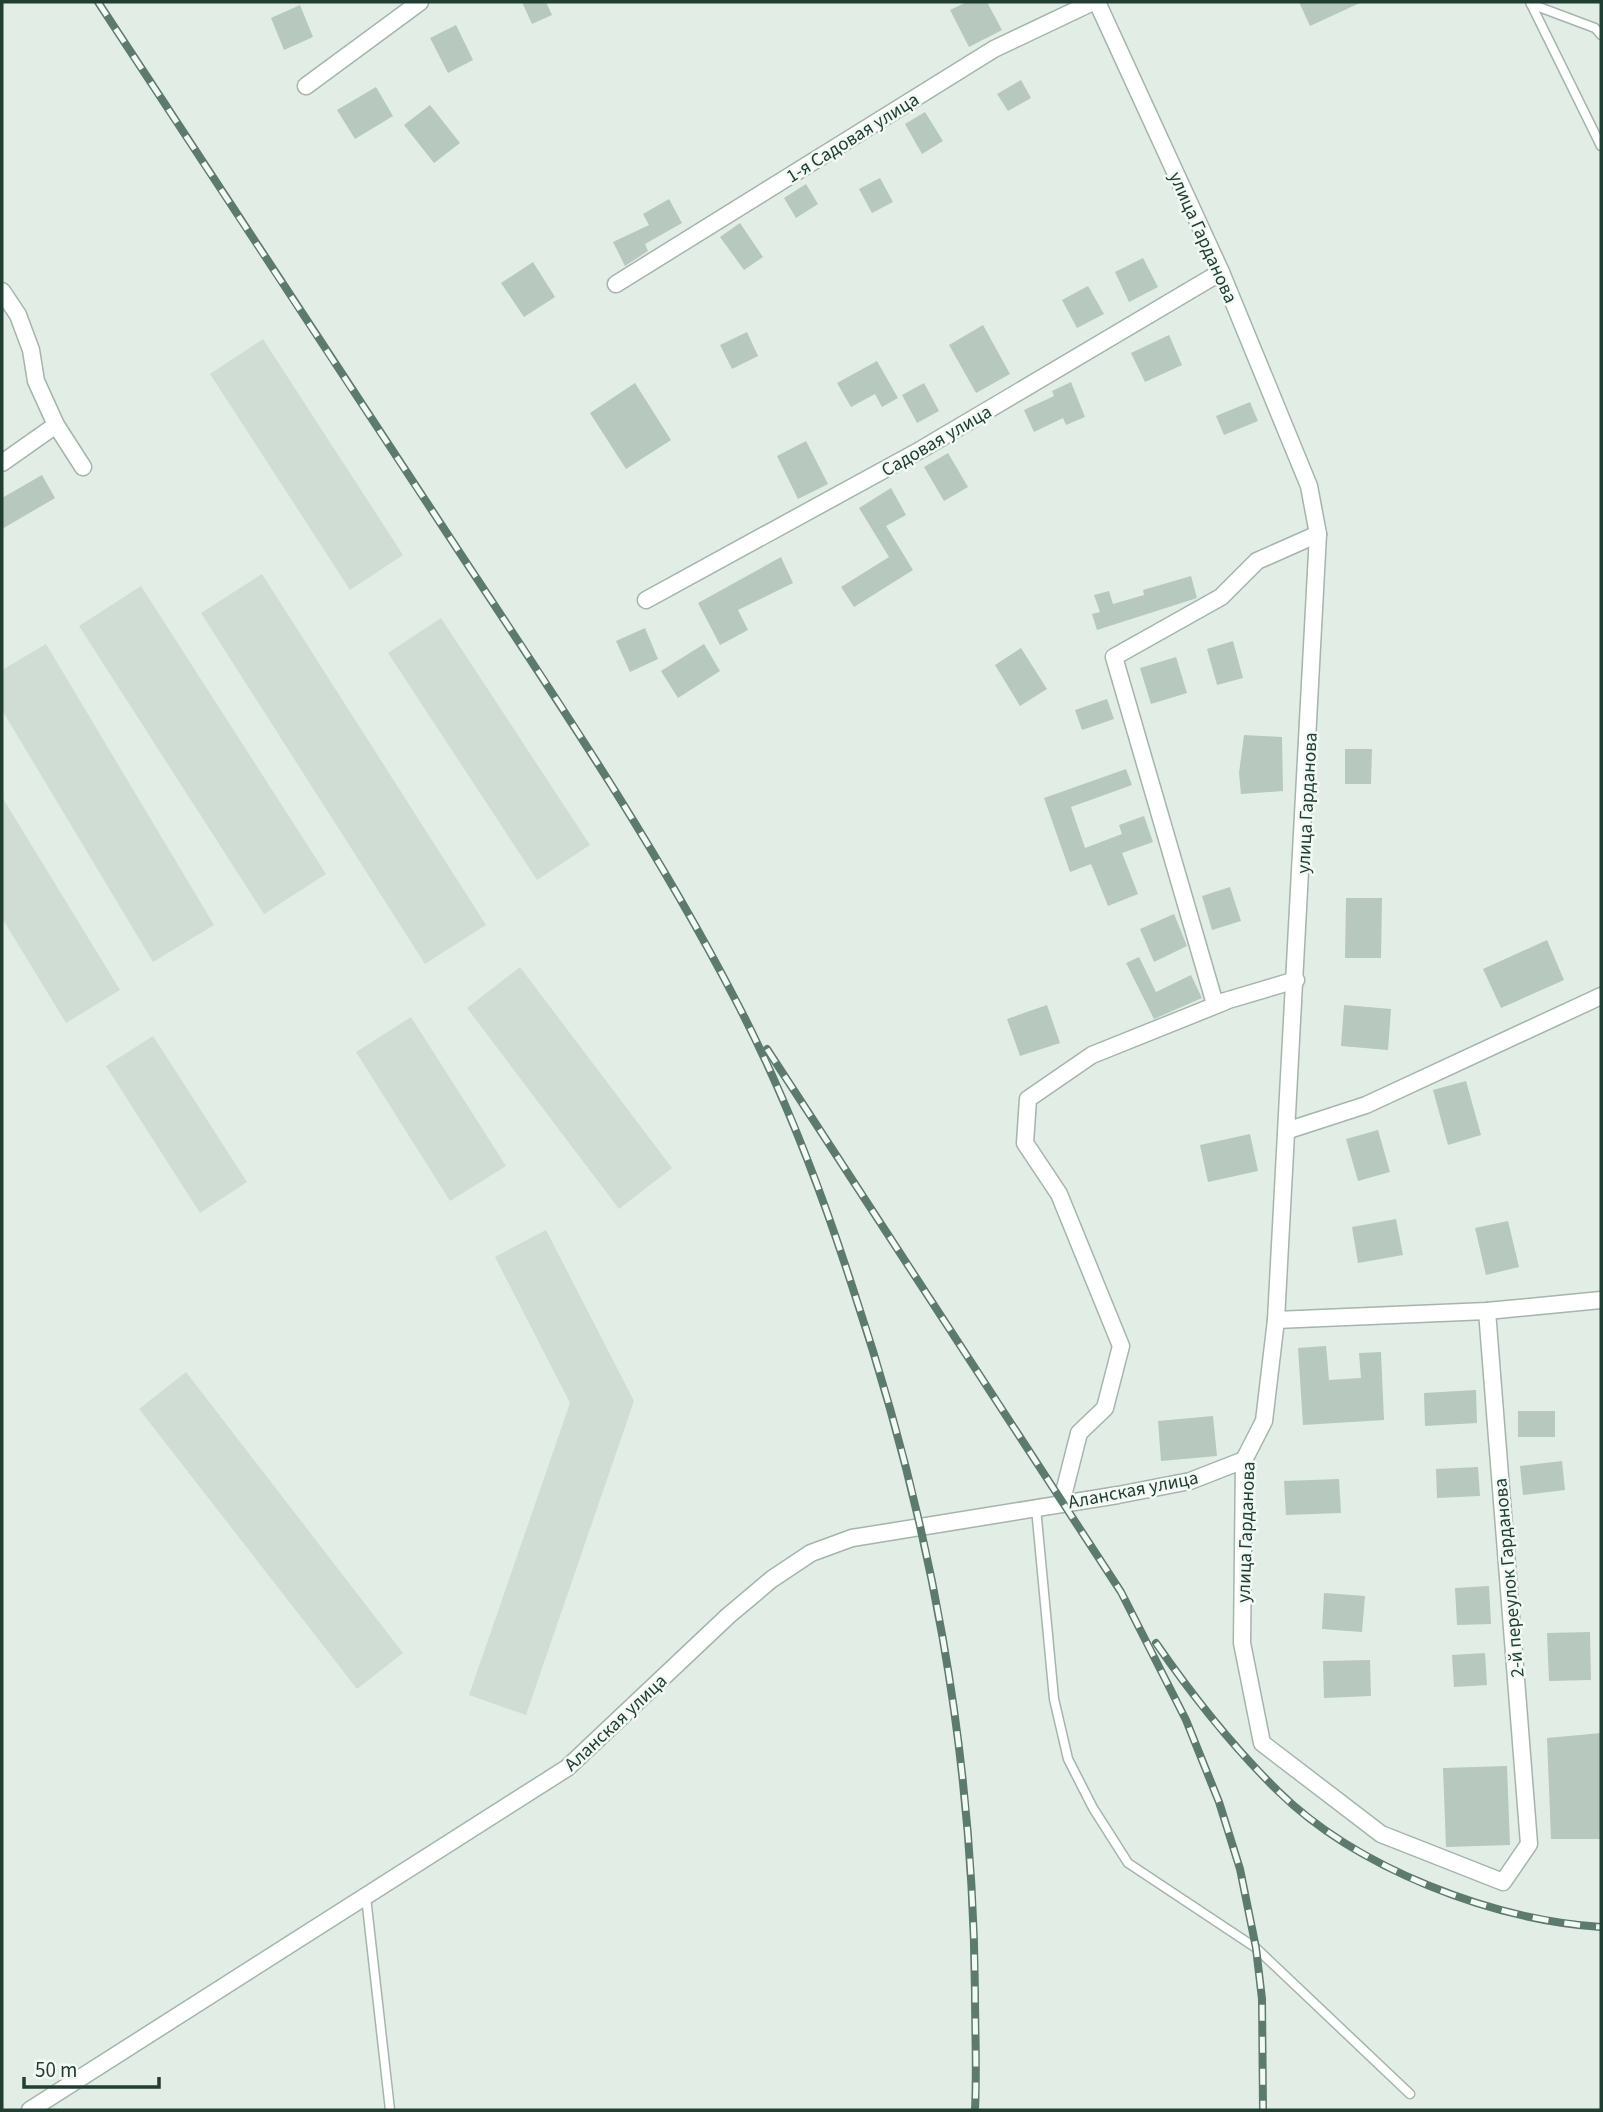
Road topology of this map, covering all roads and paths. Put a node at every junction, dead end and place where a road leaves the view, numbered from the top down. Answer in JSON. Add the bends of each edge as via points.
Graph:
{"nodes":[{"id":1,"x":419,"y":2,"type":"edge"},
{"id":2,"x":1095,"y":2,"type":"edge"},
{"id":3,"x":1531,"y":3,"type":"edge"},
{"id":4,"x":1601,"y":35,"type":"edge"},
{"id":5,"x":306,"y":86,"type":"dead end"},
{"id":6,"x":1601,"y":146,"type":"edge"},
{"id":7,"x":1221,"y":272,"type":"junction"},
{"id":8,"x":616,"y":284,"type":"dead end"},
{"id":9,"x":2,"y":291,"type":"edge"},
{"id":10,"x":56,"y":425,"type":"junction"},
{"id":11,"x":2,"y":463,"type":"edge"},
{"id":12,"x":83,"y":467,"type":"dead end"},
{"id":13,"x":1318,"y":534,"type":"junction"},
{"id":14,"x":646,"y":600,"type":"dead end"},
{"id":15,"x":1296,"y":981,"type":"junction"},
{"id":16,"x":1601,"y":996,"type":"edge"},
{"id":17,"x":1224,"y":1002,"type":"junction"},
{"id":18,"x":1289,"y":1130,"type":"junction"},
{"id":19,"x":1601,"y":1300,"type":"edge"},
{"id":20,"x":1487,"y":1311,"type":"junction"},
{"id":21,"x":1276,"y":1320,"type":"junction"},
{"id":22,"x":1244,"y":1460,"type":"junction"},
{"id":23,"x":1061,"y":1504,"type":"junction"},
{"id":24,"x":1036,"y":1508,"type":"junction"},
{"id":25,"x":1529,"y":1844,"type":"joint"},
{"id":26,"x":366,"y":1896,"type":"junction"},
{"id":27,"x":1410,"y":2095,"type":"dead end"},
{"id":28,"x":34,"y":2109,"type":"edge"},
{"id":29,"x":390,"y":2110,"type":"edge"}],
"edges":[{"from":1,"to":5,"type":"street"},
{"from":2,"to":7,"type":"street","name":"улица Гарданова"},
{"from":2,"to":8,"type":"street","name":"1-я Садовая улица","via":[[994,49]]},
{"from":3,"to":4,"type":"lane","via":[[1595,28]]},
{"from":3,"to":6,"type":"lane"},
{"from":7,"to":13,"type":"street","name":"улица Гарданова","via":[[1309,486]]},
{"from":7,"to":14,"type":"street","name":"Садовая улица","via":[[922,449]]},
{"from":9,"to":10,"type":"street","via":[[18,315],[36,381]]},
{"from":10,"to":11,"type":"street"},
{"from":10,"to":12,"type":"street"},
{"from":13,"to":15,"type":"street","name":"улица Гарданова"},
{"from":13,"to":17,"type":"street","via":[[1257,561],[1221,597],[1114,657],[1215,1004]]},
{"from":15,"to":17,"type":"street"},
{"from":15,"to":18,"type":"street","name":"улица Гарданова"},
{"from":16,"to":18,"type":"street","via":[[1366,1105]]},
{"from":17,"to":23,"type":"street","via":[[1092,1055],[1028,1099],[1025,1143],[1059,1194],[1121,1346],[1105,1408],[1079,1433]]},
{"from":18,"to":21,"type":"street","name":"улица Гарданова"},
{"from":19,"to":20,"type":"street"},
{"from":20,"to":21,"type":"street"},
{"from":20,"to":25,"type":"street","name":"2-й переулок Гарданова"},
{"from":21,"to":22,"type":"street","name":"улица Гарданова","via":[[1264,1422]]},
{"from":22,"to":23,"type":"street","name":"Аланская улица","via":[[1190,1481]]},
{"from":22,"to":25,"type":"street","name":"улица Гарданова","via":[[1242,1643],[1262,1743],[1381,1834],[1503,1882]]},
{"from":23,"to":24,"type":"street","name":"Аланская улица"},
{"from":24,"to":26,"type":"street","name":"Аланская улица","via":[[852,1538],[811,1553],[772,1578],[728,1616],[567,1768]]},
{"from":24,"to":27,"type":"lane","via":[[1054,1699],[1068,1759],[1128,1863],[1256,1948]]},
{"from":26,"to":28,"type":"street","name":"Аланская улица"},
{"from":26,"to":29,"type":"lane"}]}
